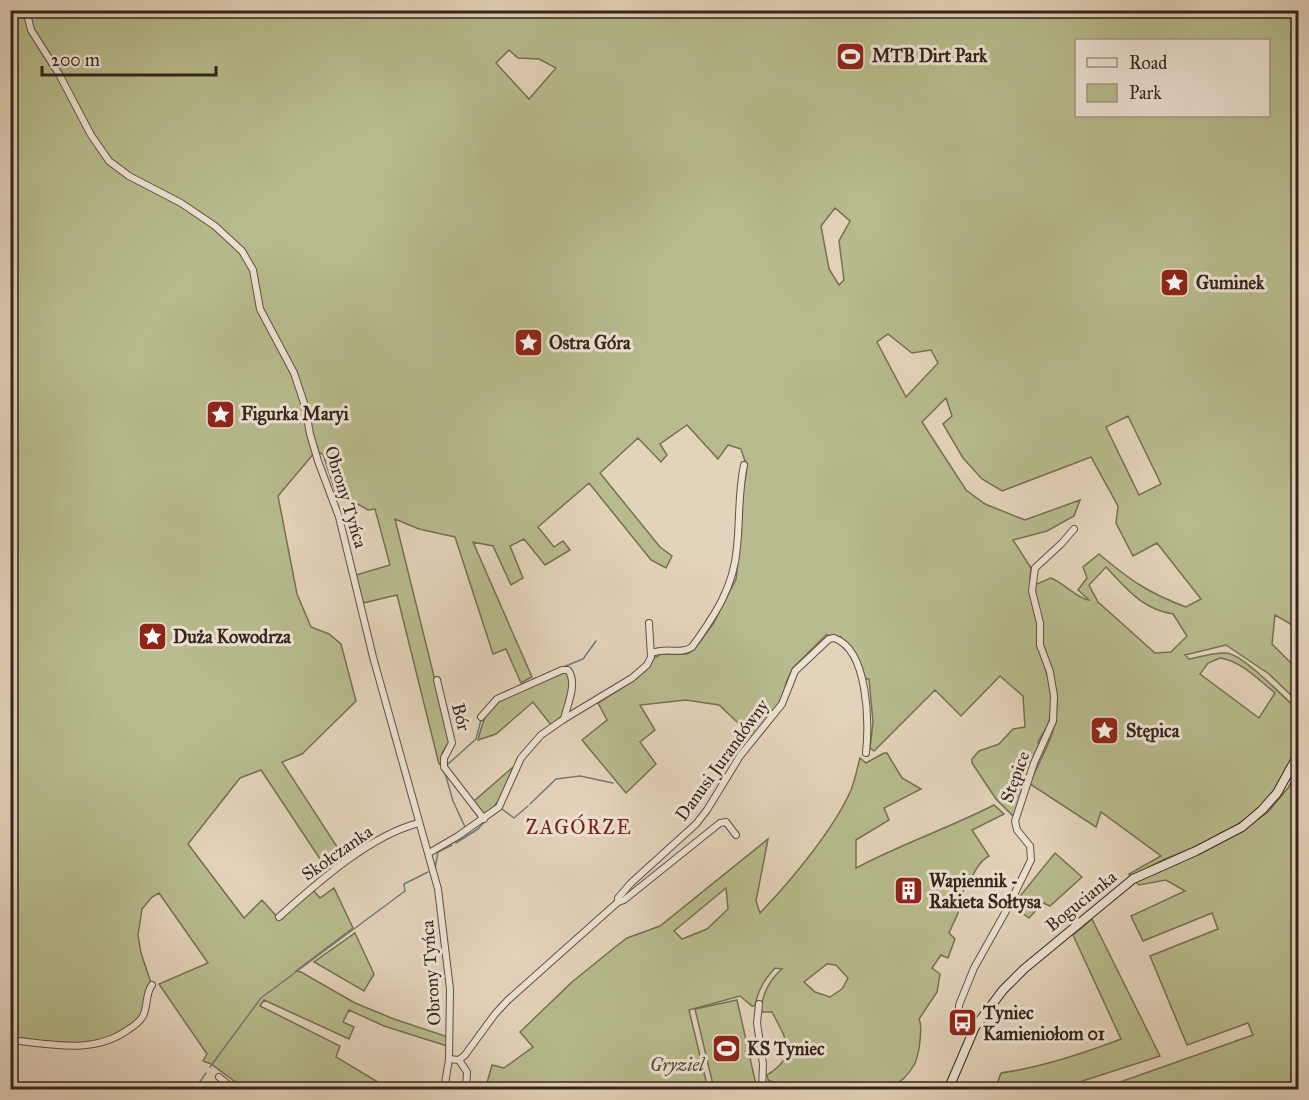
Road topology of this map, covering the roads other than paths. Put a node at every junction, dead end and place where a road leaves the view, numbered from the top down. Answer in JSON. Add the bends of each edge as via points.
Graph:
{"nodes":[{"id":1,"x":26,"y":10,"type":"edge"},
{"id":2,"x":744,"y":465,"type":"dead end"},
{"id":3,"x":1074,"y":529,"type":"dead end"},
{"id":4,"x":649,"y":623,"type":"dead end"},
{"id":5,"x":652,"y":653,"type":"junction"},
{"id":6,"x":436,"y":680,"type":"dead end"},
{"id":7,"x":481,"y":717,"type":"dead end"},
{"id":8,"x":564,"y":719,"type":"junction"},
{"id":9,"x":866,"y":753,"type":"dead end"},
{"id":10,"x":1299,"y":755,"type":"edge"},
{"id":11,"x":484,"y":819,"type":"junction"},
{"id":12,"x":419,"y":823,"type":"junction"},
{"id":13,"x":736,"y":835,"type":"dead end"},
{"id":14,"x":429,"y":853,"type":"junction"},
{"id":15,"x":618,"y":902,"type":"junction"},
{"id":16,"x":279,"y":917,"type":"dead end"},
{"id":17,"x":152,"y":985,"type":"dead end"},
{"id":18,"x":759,"y":1004,"type":"dead end"},
{"id":19,"x":975,"y":1027,"type":"junction"},
{"id":20,"x":10,"y":1040,"type":"edge"},
{"id":21,"x":449,"y":1059,"type":"junction"},
{"id":22,"x":459,"y":1060,"type":"junction"},
{"id":23,"x":219,"y":1077,"type":"dead end"},
{"id":24,"x":236,"y":1089,"type":"edge"},
{"id":25,"x":444,"y":1089,"type":"edge"},
{"id":26,"x":466,"y":1089,"type":"edge"},
{"id":27,"x":762,"y":1089,"type":"edge"},
{"id":28,"x":948,"y":1089,"type":"edge"}],
"edges":[{"from":1,"to":12,"type":"street","name":"Obrony Tyńca","via":[[31,30],[109,161],[215,226],[242,251],[253,270],[260,309],[294,373],[318,461],[339,517]]},
{"from":2,"to":5,"type":"street","via":[[737,548],[725,597],[692,647]]},
{"from":3,"to":19,"type":"street","name":"Stępice","via":[[1035,568],[1032,591],[1040,623],[1040,645],[1054,696],[1053,721],[1015,821],[1030,846],[1031,860],[974,968],[959,1005],[959,1012]]},
{"from":4,"to":5,"type":"street"},
{"from":5,"to":8,"type":"street","via":[[632,678]]},
{"from":6,"to":11,"type":"street","name":"Bór","via":[[452,742],[444,766]]},
{"from":7,"to":8,"type":"street","via":[[497,699],[568,670],[573,683]]},
{"from":8,"to":11,"type":"street","via":[[521,758],[499,807]]},
{"from":9,"to":15,"type":"street","name":"Danusi Jurandówny","via":[[868,709],[859,667],[843,643],[829,639],[795,671],[782,704],[740,756],[696,824],[631,883]]},
{"from":10,"to":19,"type":"street","name":"Bogucianka","via":[[1277,793],[1242,827],[1119,889],[1024,969]]},
{"from":11,"to":14,"type":"street"},
{"from":12,"to":14,"type":"street","name":"Obrony Tyńca"},
{"from":12,"to":16,"type":"street","name":"Skołczanka","via":[[363,850]]},
{"from":13,"to":15,"type":"street","via":[[726,822],[720,823]]},
{"from":14,"to":21,"type":"street","name":"Obrony Tyńca","via":[[442,909],[450,989]]},
{"from":15,"to":22,"type":"street","name":"Danusi Jurandówny","via":[[508,1000]]},
{"from":17,"to":20,"type":"street","via":[[144,1015],[117,1037],[75,1046]]},
{"from":18,"to":27,"type":"street"},
{"from":19,"to":28,"type":"street","name":"Bogucianka"},
{"from":21,"to":22,"type":"street"},
{"from":21,"to":25,"type":"street","name":"Obrony Tyńca"},
{"from":22,"to":26,"type":"street","via":[[467,1072]]},
{"from":23,"to":24,"type":"street"}]}
